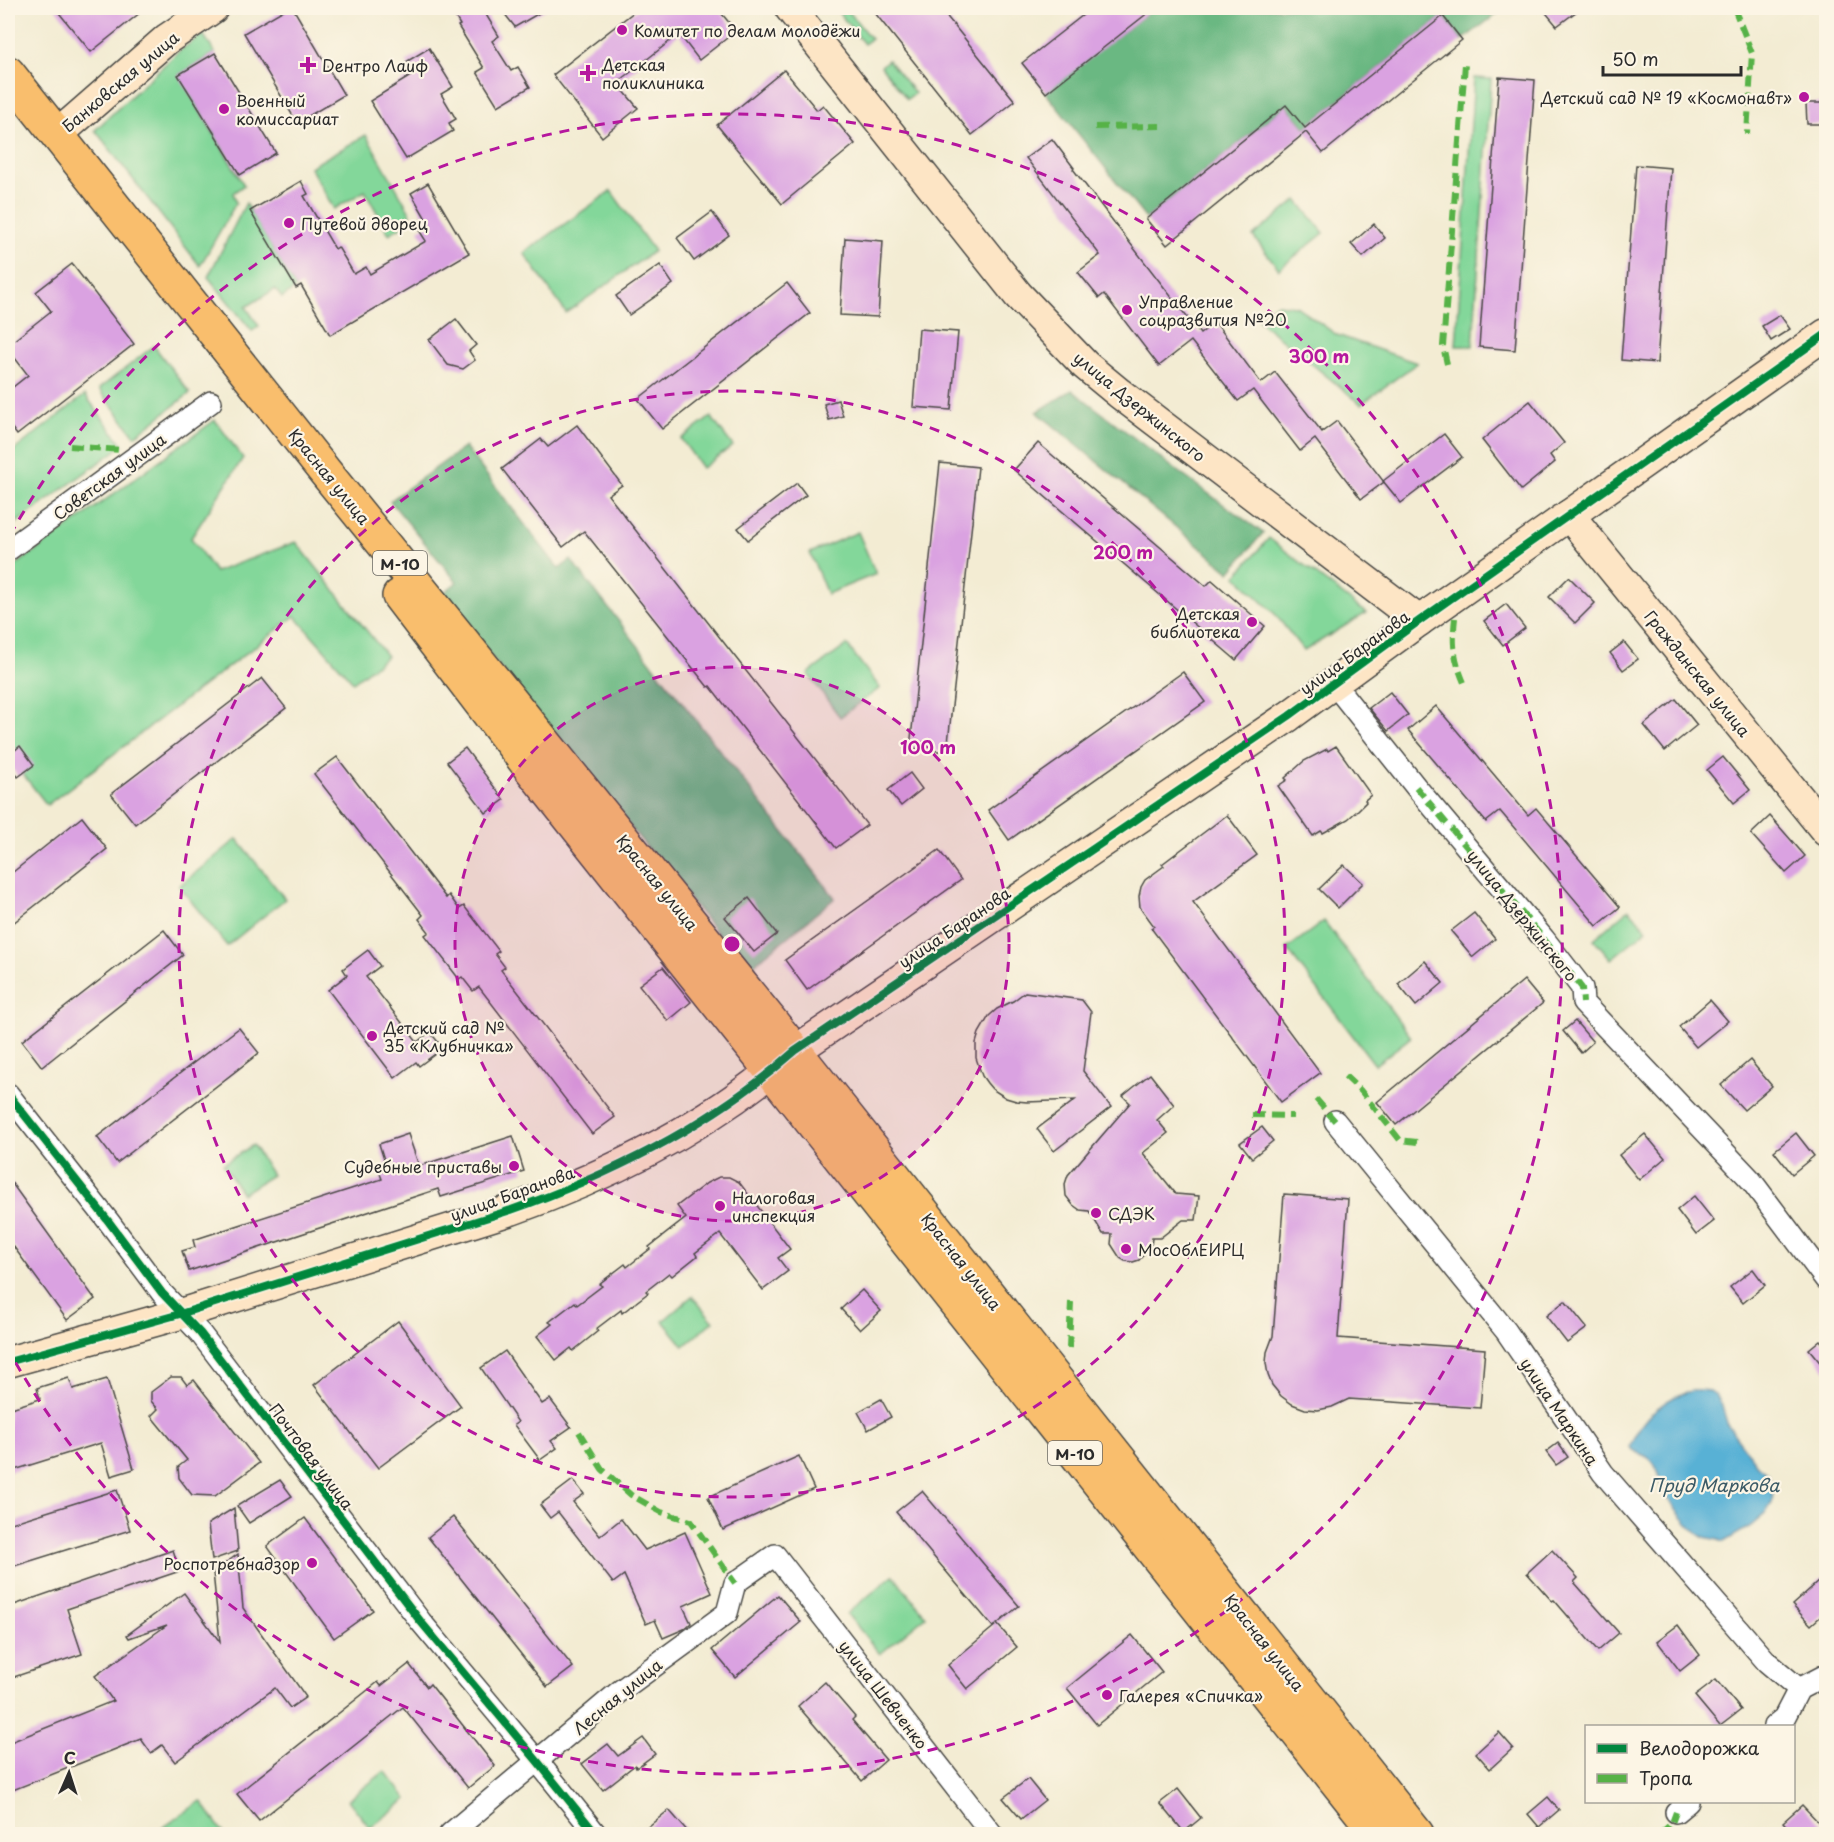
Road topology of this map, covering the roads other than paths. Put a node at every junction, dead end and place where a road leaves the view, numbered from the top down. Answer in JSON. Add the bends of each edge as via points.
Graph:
{"nodes":[{"id":1,"x":213,"y":8,"type":"edge"},
{"id":2,"x":790,"y":8,"type":"edge"},
{"id":3,"x":8,"y":73,"type":"edge"},
{"id":4,"x":8,"y":107,"type":"edge"},
{"id":5,"x":57,"y":135,"type":"junction"},
{"id":6,"x":1827,"y":334,"type":"edge"},
{"id":7,"x":211,"y":402,"type":"dead end"},
{"id":8,"x":1569,"y":515,"type":"junction"},
{"id":9,"x":8,"y":550,"type":"edge"},
{"id":10,"x":1392,"y":600,"type":"junction"},
{"id":11,"x":1419,"y":621,"type":"junction"},
{"id":12,"x":1389,"y":644,"type":"junction"},
{"id":13,"x":1334,"y":684,"type":"junction"},
{"id":14,"x":1827,"y":831,"type":"edge"},
{"id":15,"x":783,"y":1061,"type":"junction"},
{"id":16,"x":8,"y":1094,"type":"edge"},
{"id":17,"x":1335,"y":1121,"type":"dead end"},
{"id":18,"x":1827,"y":1280,"type":"edge"},
{"id":19,"x":180,"y":1314,"type":"junction"},
{"id":20,"x":8,"y":1362,"type":"edge"},
{"id":21,"x":775,"y":1555,"type":"joint"},
{"id":22,"x":1827,"y":1675,"type":"edge"},
{"id":23,"x":1799,"y":1689,"type":"junction"},
{"id":24,"x":1775,"y":1725,"type":"edge"},
{"id":25,"x":538,"y":1761,"type":"junction"},
{"id":26,"x":450,"y":1834,"type":"edge"},
{"id":27,"x":596,"y":1834,"type":"edge"},
{"id":28,"x":992,"y":1834,"type":"edge"},
{"id":29,"x":1378,"y":1834,"type":"edge"},
{"id":30,"x":1418,"y":1834,"type":"edge"}],
"edges":[{"from":1,"to":5,"type":"street","name":"Банковская улица","via":[[167,39]]},
{"from":2,"to":10,"type":"street","name":"улица Дзержинского","via":[[1018,295],[1085,365]]},
{"from":3,"to":5,"type":"highway","name":"Красная улица","number":"М-10"},
{"from":4,"to":15,"type":"highway","name":"Красная улица","number":"М-10","via":[[399,597],[531,769]]},
{"from":5,"to":15,"type":"highway","name":"Красная улица","number":"М-10","via":[[334,482]]},
{"from":6,"to":8,"type":"street","name":"улица Баранова"},
{"from":7,"to":9,"type":"street","name":"Советская улица"},
{"from":8,"to":11,"type":"street","name":"улица Баранова"},
{"from":8,"to":14,"type":"street","name":"Гражданская улица"},
{"from":10,"to":11,"type":"street","name":"улица Дзержинского"},
{"from":10,"to":12,"type":"street","via":[[1398,622]]},
{"from":11,"to":12,"type":"street","name":"улица Баранова"},
{"from":12,"to":13,"type":"street","name":"улица Баранова"},
{"from":13,"to":15,"type":"street","name":"улица Баранова"},
{"from":13,"to":18,"type":"street","name":"улица Дзержинского","via":[[1544,939],[1582,988],[1583,1003],[1750,1179]]},
{"from":15,"to":19,"type":"street","name":"улица Баранова","via":[[672,1137],[551,1196]]},
{"from":15,"to":29,"type":"highway","name":"Красная улица","number":"М-10"},
{"from":15,"to":30,"type":"highway","name":"Красная улица","number":"М-10"},
{"from":16,"to":19,"type":"street","name":"Почтовая улица"},
{"from":17,"to":23,"type":"street","name":"улица Маркина","via":[[1506,1331],[1603,1473],[1767,1662]]},
{"from":19,"to":20,"type":"street","name":"улица Баранова"},
{"from":19,"to":25,"type":"street","name":"Почтовая улица","via":[[200,1333],[421,1622]]},
{"from":21,"to":25,"type":"street","name":"Лесная улица","via":[[735,1583],[727,1613],[620,1691]]},
{"from":21,"to":28,"type":"street","name":"улица Шевченко"},
{"from":22,"to":23,"type":"street"},
{"from":23,"to":24,"type":"street","via":[[1784,1718]]},
{"from":25,"to":26,"type":"street","name":"Лесная улица"},
{"from":25,"to":27,"type":"street","name":"Почтовая улица"}]}
